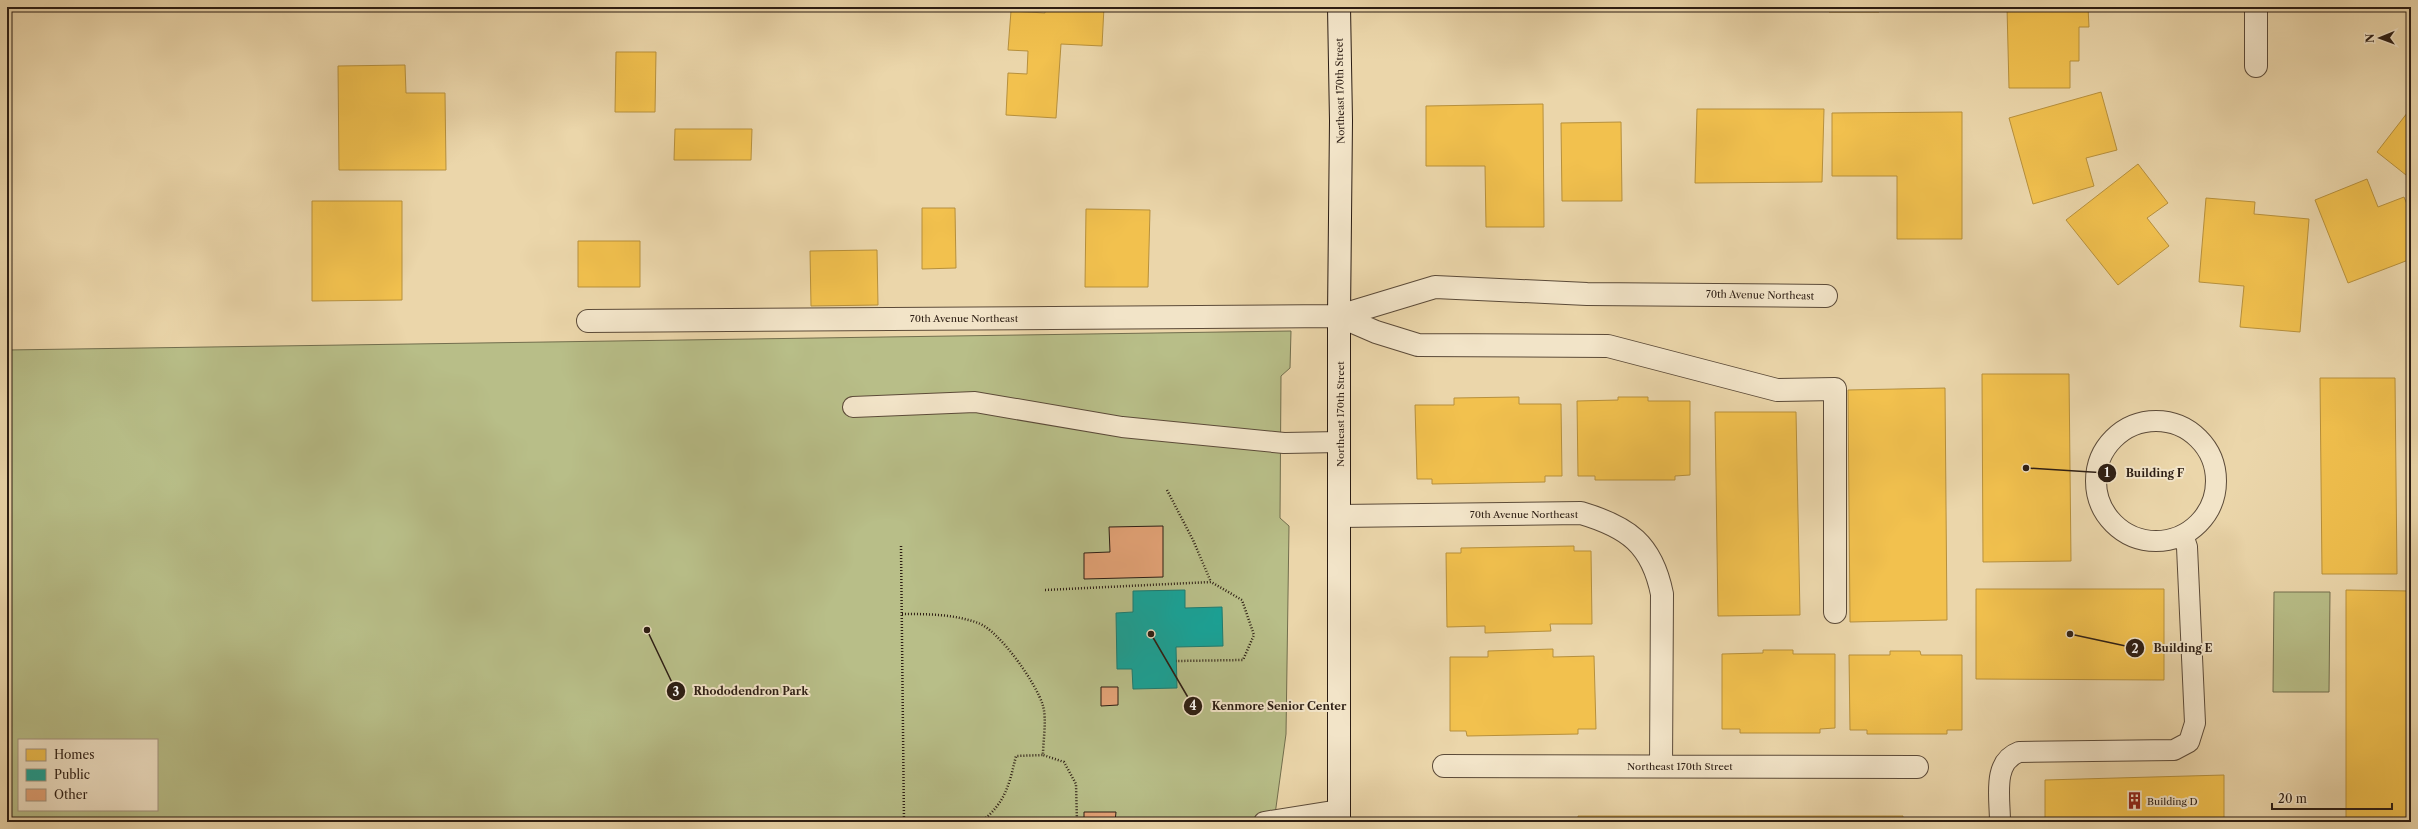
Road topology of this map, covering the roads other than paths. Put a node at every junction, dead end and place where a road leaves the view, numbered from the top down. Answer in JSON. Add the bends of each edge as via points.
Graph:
{"nodes":[{"id":1,"x":1339,"y":7,"type":"edge"},
{"id":2,"x":2256,"y":7,"type":"edge"},
{"id":3,"x":2256,"y":66,"type":"dead end"},
{"id":4,"x":1826,"y":296,"type":"dead end"},
{"id":5,"x":1339,"y":316,"type":"junction"},
{"id":6,"x":588,"y":321,"type":"dead end"},
{"id":7,"x":853,"y":407,"type":"dead end"},
{"id":8,"x":1340,"y":442,"type":"junction"},
{"id":9,"x":1340,"y":516,"type":"junction"},
{"id":10,"x":2183,"y":535,"type":"junction"},
{"id":11,"x":1835,"y":612,"type":"dead end"},
{"id":12,"x":1444,"y":766,"type":"dead end"},
{"id":13,"x":1661,"y":766,"type":"junction"},
{"id":14,"x":1916,"y":766,"type":"dead end"},
{"id":15,"x":1339,"y":816,"type":"edge"},
{"id":16,"x":1264,"y":822,"type":"edge"},
{"id":17,"x":2000,"y":822,"type":"edge"}],
"edges":[{"from":1,"to":5,"type":"street","name":"Northeast 170th Street"},
{"from":2,"to":3,"type":"street"},
{"from":4,"to":5,"type":"street","name":"70th Avenue Northeast","via":[[1587,294],[1435,287]]},
{"from":5,"to":6,"type":"street","name":"70th Avenue Northeast"},
{"from":5,"to":8,"type":"street","name":"Northeast 170th Street"},
{"from":5,"to":11,"type":"street","name":"70th Avenue Northeast","via":[[1376,332],[1418,345],[1608,346],[1777,390],[1835,388]]},
{"from":7,"to":8,"type":"lane","via":[[975,402],[1122,427],[1284,443]]},
{"from":8,"to":9,"type":"street","name":"Northeast 170th Street"},
{"from":9,"to":13,"type":"street","name":"70th Avenue Northeast","via":[[1580,513],[1607,521],[1629,534],[1646,551],[1658,574],[1662,594]]},
{"from":9,"to":15,"type":"street","name":"Northeast 170th Street"},
{"from":10,"to":10,"type":"lane","via":[[2191,532],[2207,515],[2216,492],[2216,469],[2206,447],[2190,430],[2168,421],[2144,421],[2122,431],[2105,448],[2096,470],[2096,494],[2105,516],[2122,533],[2145,542],[2168,541]]},
{"from":10,"to":17,"type":"lane","via":[[2187,547],[2195,723],[2189,742],[2174,750],[2020,752],[2009,756],[2000,770]]},
{"from":12,"to":13,"type":"street","name":"Northeast 170th Street"},
{"from":13,"to":14,"type":"street","name":"Northeast 170th Street"},
{"from":15,"to":16,"type":"lane"}]}
